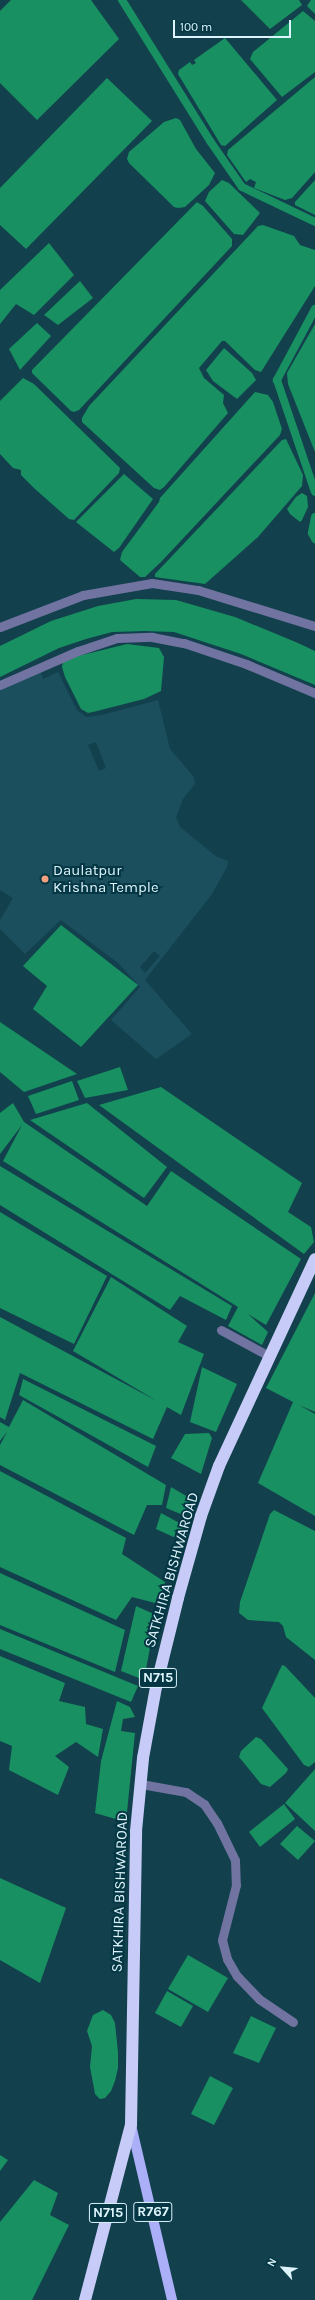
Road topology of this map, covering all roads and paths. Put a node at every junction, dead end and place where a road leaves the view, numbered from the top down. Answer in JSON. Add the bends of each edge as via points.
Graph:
{"nodes":[{"id":1,"x":315,"y":626,"type":"edge"},
{"id":2,"x":0,"y":627,"type":"edge"},
{"id":3,"x":0,"y":685,"type":"edge"},
{"id":4,"x":315,"y":693,"type":"edge"},
{"id":5,"x":315,"y":1259,"type":"edge"},
{"id":6,"x":221,"y":1330,"type":"dead end"},
{"id":7,"x":269,"y":1356,"type":"junction"},
{"id":8,"x":140,"y":1784,"type":"junction"},
{"id":9,"x":292,"y":2022,"type":"dead end"},
{"id":10,"x":131,"y":2125,"type":"junction"},
{"id":11,"x":85,"y":2300,"type":"edge"},
{"id":12,"x":172,"y":2300,"type":"edge"}],
"edges":[{"from":1,"to":2,"type":"street","via":[[198,590],[152,583],[83,595]]},
{"from":3,"to":4,"type":"street","via":[[78,651],[117,638],[152,637],[184,643]]},
{"from":5,"to":7,"type":"highway","name":"SATKHIRA BISHWAROAD","number":"N715"},
{"from":6,"to":7,"type":"street"},
{"from":7,"to":8,"type":"highway","name":"SATKHIRA BISHWAROAD","number":"N715","via":[[219,1466],[201,1516],[156,1687]]},
{"from":8,"to":9,"type":"street","via":[[186,1792],[204,1804],[217,1823],[235,1860],[236,1885],[222,1940],[227,1959],[237,1976],[259,1999]]},
{"from":8,"to":10,"type":"highway","name":"SATKHIRA BISHWAROAD","number":"N715","via":[[136,1831]]},
{"from":10,"to":11,"type":"highway","number":"N715"},
{"from":10,"to":12,"type":"main road","number":"R767"}]}
